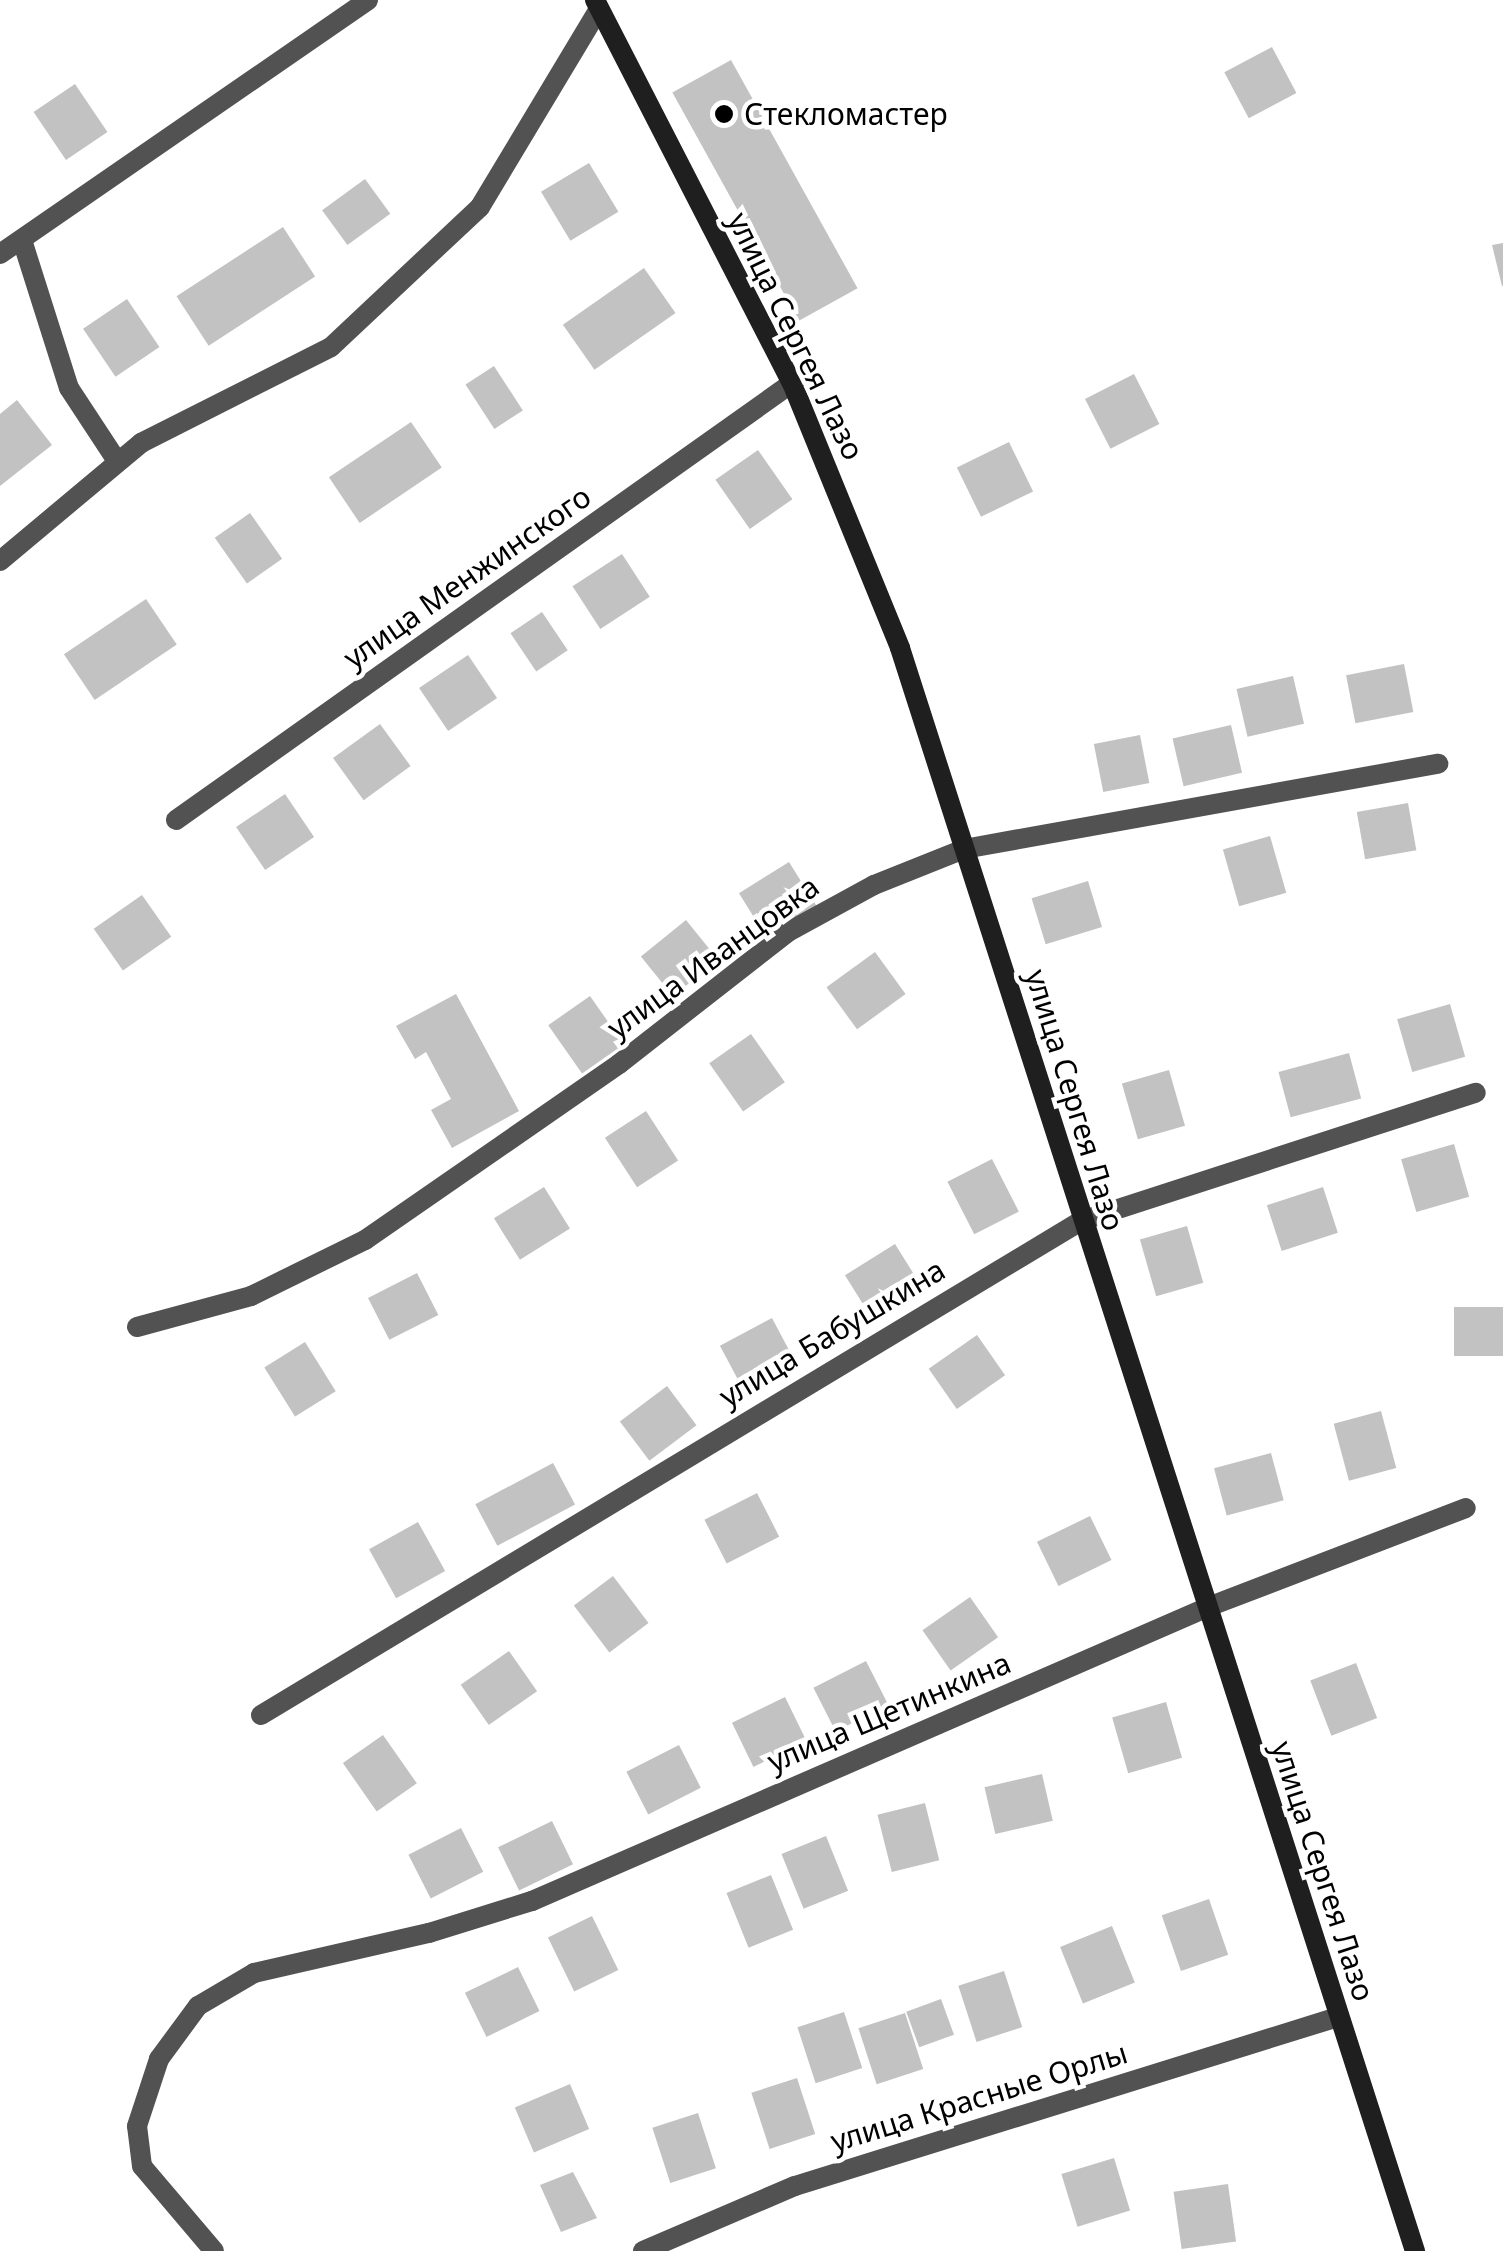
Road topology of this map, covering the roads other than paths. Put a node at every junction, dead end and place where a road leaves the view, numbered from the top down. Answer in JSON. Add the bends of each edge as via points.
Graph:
{"nodes":[{"id":1,"x":368,"y":0,"type":"edge"},
{"id":2,"x":597,"y":5,"type":"edge"},
{"id":3,"x":22,"y":240,"type":"junction"},
{"id":4,"x":0,"y":254,"type":"edge"},
{"id":5,"x":792,"y":383,"type":"junction"},
{"id":6,"x":117,"y":462,"type":"junction"},
{"id":7,"x":0,"y":561,"type":"edge"},
{"id":8,"x":1438,"y":764,"type":"dead end"},
{"id":9,"x":176,"y":820,"type":"dead end"},
{"id":10,"x":964,"y":850,"type":"junction"},
{"id":11,"x":1476,"y":1093,"type":"dead end"},
{"id":12,"x":1081,"y":1221,"type":"junction"},
{"id":13,"x":138,"y":1327,"type":"dead end"},
{"id":14,"x":1466,"y":1508,"type":"dead end"},
{"id":15,"x":1208,"y":1607,"type":"junction"},
{"id":16,"x":261,"y":1714,"type":"dead end"},
{"id":17,"x":1338,"y":2016,"type":"junction"},
{"id":18,"x":214,"y":2251,"type":"edge"},
{"id":19,"x":643,"y":2251,"type":"edge"},
{"id":20,"x":1415,"y":2251,"type":"edge"}],
"edges":[{"from":1,"to":3,"type":"street"},
{"from":2,"to":5,"type":"main road","name":"улица Сергея Лазо"},
{"from":2,"to":6,"type":"street","via":[[480,207],[331,347]]},
{"from":3,"to":4,"type":"street"},
{"from":3,"to":6,"type":"street","via":[[69,388]]},
{"from":5,"to":9,"type":"street","name":"улица Менжинского"},
{"from":5,"to":10,"type":"main road","name":"улица Сергея Лазо","via":[[900,648]]},
{"from":6,"to":7,"type":"street"},
{"from":8,"to":10,"type":"street","name":"улица Иванцовка"},
{"from":10,"to":12,"type":"main road","name":"улица Сергея Лазо"},
{"from":10,"to":13,"type":"street","name":"улица Иванцовка","via":[[838,901],[788,932],[619,1064],[365,1240],[252,1296]]},
{"from":11,"to":12,"type":"street","name":"улица Бабушкина"},
{"from":12,"to":15,"type":"main road","name":"улица Сергея Лазо"},
{"from":12,"to":16,"type":"street","name":"улица Бабушкина"},
{"from":14,"to":15,"type":"street","name":"улица Щетинкина"},
{"from":15,"to":17,"type":"main road","name":"улица Сергея Лазо"},
{"from":15,"to":18,"type":"street","name":"улица Щетинкина","via":[[532,1901],[254,1973],[198,2006],[159,2059],[137,2126],[142,2166]]},
{"from":17,"to":19,"type":"street","name":"улица Красные Орлы","via":[[795,2186]]},
{"from":17,"to":20,"type":"main road","name":"улица Сергея Лазо"}]}
